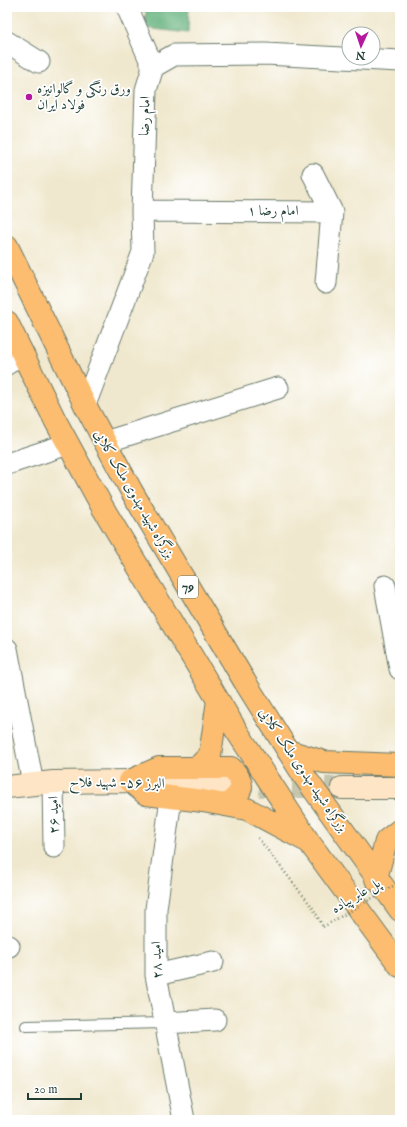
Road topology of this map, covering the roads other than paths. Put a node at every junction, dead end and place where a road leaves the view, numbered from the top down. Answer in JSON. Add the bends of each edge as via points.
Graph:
{"nodes":[{"id":1,"x":127,"y":7,"type":"edge"},
{"id":2,"x":7,"y":42,"type":"edge"},
{"id":3,"x":400,"y":61,"type":"edge"},
{"id":4,"x":39,"y":62,"type":"dead end"},
{"id":5,"x":153,"y":67,"type":"junction"},
{"id":6,"x":313,"y":174,"type":"dead end"},
{"id":7,"x":142,"y":211,"type":"junction"},
{"id":8,"x":332,"y":212,"type":"junction"},
{"id":9,"x":7,"y":246,"type":"edge"},
{"id":10,"x":326,"y":283,"type":"dead end"},
{"id":11,"x":7,"y":322,"type":"edge"},
{"id":12,"x":14,"y":358,"type":"edge"},
{"id":13,"x":278,"y":388,"type":"dead end"},
{"id":14,"x":85,"y":405,"type":"junction"},
{"id":15,"x":104,"y":442,"type":"junction"},
{"id":16,"x":68,"y":444,"type":"junction"},
{"id":17,"x":7,"y":464,"type":"edge"},
{"id":18,"x":385,"y":586,"type":"dead end"},
{"id":19,"x":7,"y":649,"type":"edge"},
{"id":20,"x":400,"y":669,"type":"edge"},
{"id":21,"x":218,"y":700,"type":"junction"},
{"id":22,"x":288,"y":751,"type":"junction"},
{"id":23,"x":400,"y":765,"type":"edge"},
{"id":24,"x":197,"y":768,"type":"junction"},
{"id":25,"x":130,"y":781,"type":"junction"},
{"id":26,"x":43,"y":783,"type":"junction"},
{"id":27,"x":7,"y":787,"type":"edge"},
{"id":28,"x":342,"y":788,"type":"tunnel mouth"},
{"id":29,"x":400,"y":788,"type":"edge"},
{"id":30,"x":226,"y":795,"type":"junction"},
{"id":31,"x":171,"y":798,"type":"junction"},
{"id":32,"x":400,"y":830,"type":"edge"},
{"id":33,"x":308,"y":842,"type":"junction"},
{"id":34,"x":54,"y":847,"type":"dead end"},
{"id":35,"x":376,"y":879,"type":"junction"},
{"id":36,"x":400,"y":910,"type":"edge"},
{"id":37,"x":213,"y":962,"type":"dead end"},
{"id":38,"x":400,"y":966,"type":"edge"},
{"id":39,"x":156,"y":974,"type":"junction"},
{"id":40,"x":215,"y":1020,"type":"dead end"},
{"id":41,"x":165,"y":1023,"type":"junction"},
{"id":42,"x":26,"y":1026,"type":"dead end"},
{"id":43,"x":184,"y":1120,"type":"edge"}],
"edges":[{"from":1,"to":5,"type":"street"},
{"from":2,"to":4,"type":"street"},
{"from":3,"to":5,"type":"street","via":[[265,54],[174,55]]},
{"from":5,"to":7,"type":"street","name":"امام رضا","via":[[146,90]]},
{"from":6,"to":8,"type":"street"},
{"from":7,"to":8,"type":"street","name":"امام رضا ۱"},
{"from":7,"to":14,"type":"street","name":"امام رضا","via":[[143,252]]},
{"from":8,"to":10,"type":"street"},
{"from":9,"to":14,"type":"highway","name":"بزرگراه شهید مهدوی ملک کلایی","number":"79"},
{"from":11,"to":12,"type":"highway","number":"79"},
{"from":12,"to":16,"type":"highway","number":"79"},
{"from":13,"to":15,"type":"street"},
{"from":14,"to":15,"type":"highway","name":"بزرگراه شهید مهدوی ملک کلایی","number":"79"},
{"from":15,"to":22,"type":"highway","name":"بزرگراه شهید مهدوی ملک کلایی","number":"79"},
{"from":16,"to":17,"type":"street"},
{"from":16,"to":21,"type":"highway","number":"79"},
{"from":18,"to":20,"type":"street"},
{"from":19,"to":26,"type":"street","name":"امید ۲۶"},
{"from":21,"to":24,"type":"highway","via":[[210,756]]},
{"from":21,"to":33,"type":"highway","number":"79"},
{"from":22,"to":23,"type":"highway","via":[[324,762]]},
{"from":22,"to":35,"type":"highway","name":"بزرگراه شهید مهدوی ملک کلایی","number":"79"},
{"from":24,"to":25,"type":"highway","via":[[159,768]]},
{"from":24,"to":30,"type":"highway","via":[[231,768],[240,776],[239,796]]},
{"from":25,"to":26,"type":"street","name":"البرز ۵۶- شهید فلاح"},
{"from":25,"to":30,"type":"street","name":"البرز ۵۶- شهید فلاح"},
{"from":25,"to":31,"type":"highway","via":[[146,794]]},
{"from":26,"to":27,"type":"street","name":"البرز ۵۶- شهید فلاح"},
{"from":26,"to":34,"type":"street","name":"امید ۲۶"},
{"from":28,"to":29,"type":"street"},
{"from":30,"to":31,"type":"highway"},
{"from":30,"to":33,"type":"highway","via":[[247,810]]},
{"from":31,"to":39,"type":"street","name":"امید ۲۸","via":[[156,910]]},
{"from":32,"to":35,"type":"highway","via":[[386,841]]},
{"from":33,"to":38,"type":"highway","number":"79"},
{"from":35,"to":36,"type":"highway","name":"بزرگراه شهید مهدوی ملک کلایی","number":"79"},
{"from":37,"to":39,"type":"street"},
{"from":39,"to":41,"type":"street","name":"امید ۲۸"},
{"from":40,"to":41,"type":"street"},
{"from":41,"to":42,"type":"lane"},
{"from":41,"to":43,"type":"street","name":"امید ۲۸"}]}
